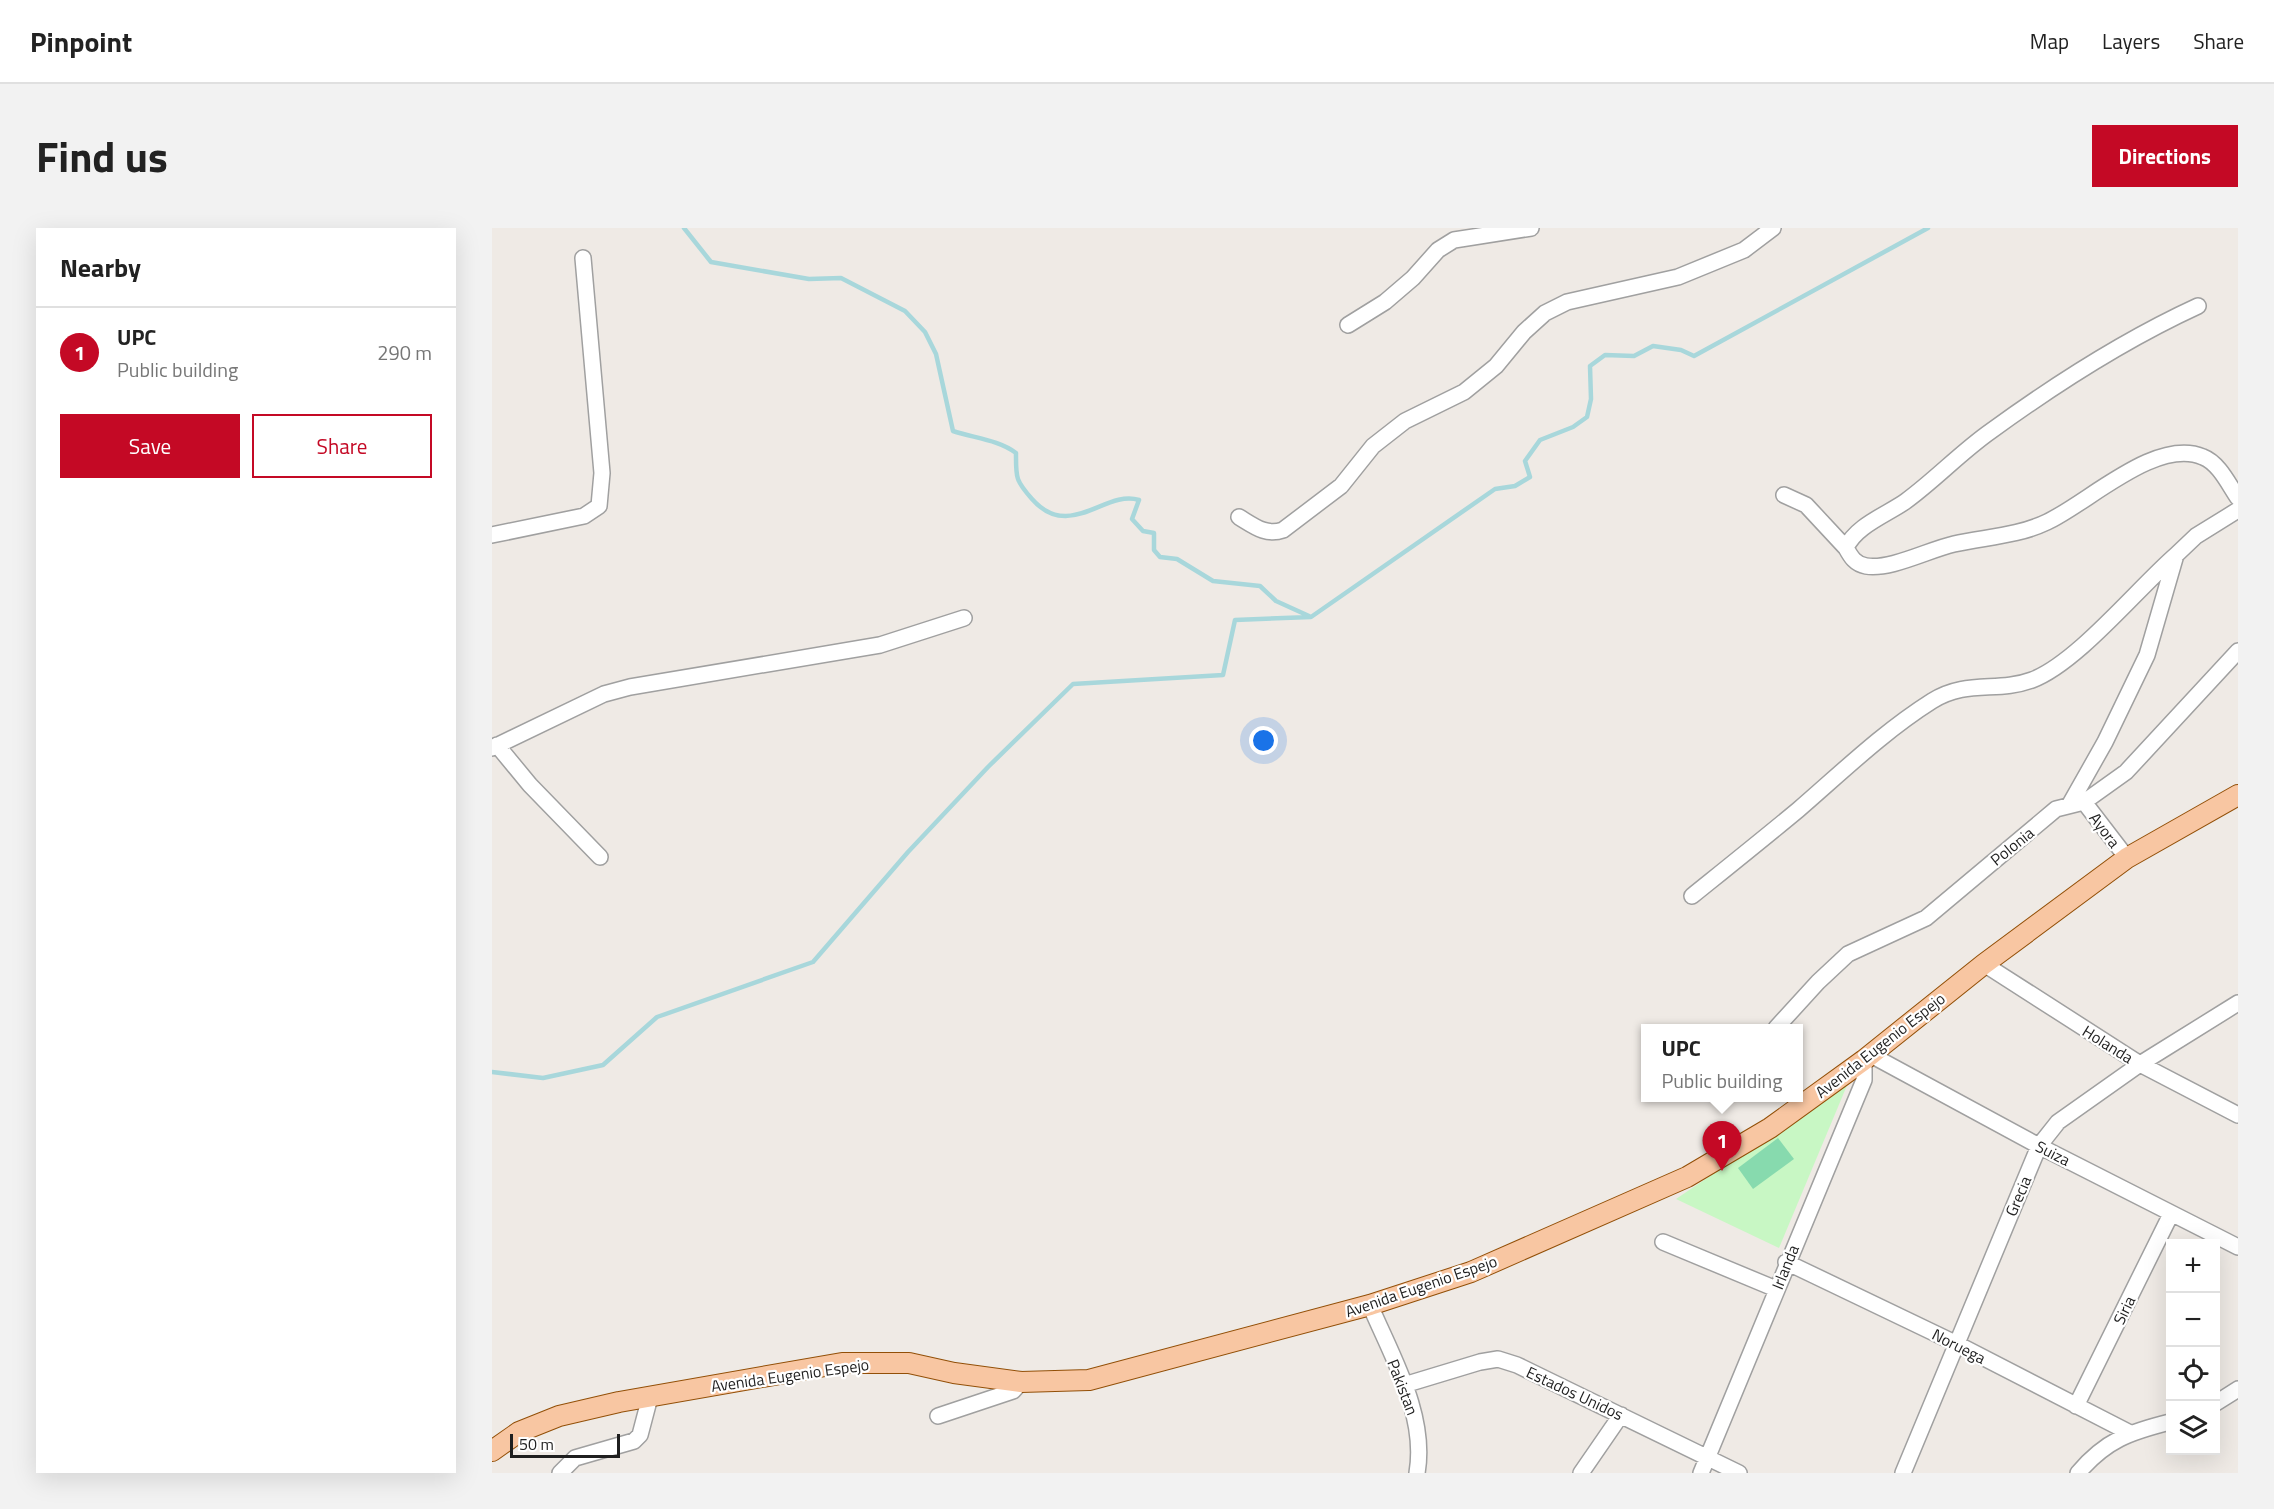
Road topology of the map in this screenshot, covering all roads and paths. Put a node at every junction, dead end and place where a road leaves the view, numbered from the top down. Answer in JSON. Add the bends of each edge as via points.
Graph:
{"nodes":[{"id":1,"x":1531,"y":228,"type":"edge"},
{"id":2,"x":1773,"y":228,"type":"edge"},
{"id":3,"x":583,"y":258,"type":"dead end"},
{"id":4,"x":2198,"y":306,"type":"dead end"},
{"id":5,"x":1348,"y":325,"type":"dead end"},
{"id":6,"x":1784,"y":495,"type":"dead end"},
{"id":7,"x":2238,"y":498,"type":"edge"},
{"id":8,"x":2238,"y":510,"type":"edge"},
{"id":9,"x":1239,"y":518,"type":"dead end"},
{"id":10,"x":492,"y":535,"type":"edge"},
{"id":11,"x":1846,"y":548,"type":"junction"},
{"id":12,"x":2176,"y":555,"type":"junction"},
{"id":13,"x":964,"y":618,"type":"dead end"},
{"id":14,"x":2238,"y":651,"type":"edge"},
{"id":15,"x":495,"y":746,"type":"edge"},
{"id":16,"x":2238,"y":795,"type":"edge"},
{"id":17,"x":2077,"y":803,"type":"junction"},
{"id":18,"x":600,"y":857,"type":"dead end"},
{"id":19,"x":2127,"y":858,"type":"junction"},
{"id":20,"x":1692,"y":896,"type":"dead end"},
{"id":21,"x":1984,"y":964,"type":"junction"},
{"id":22,"x":2238,"y":1003,"type":"edge"},
{"id":23,"x":1780,"y":1024,"type":"edge"},
{"id":24,"x":1868,"y":1058,"type":"junction"},
{"id":25,"x":2140,"y":1064,"type":"junction"},
{"id":26,"x":2238,"y":1115,"type":"edge"},
{"id":27,"x":2039,"y":1146,"type":"junction"},
{"id":28,"x":2171,"y":1214,"type":"junction"},
{"id":29,"x":1663,"y":1242,"type":"dead end"},
{"id":30,"x":2238,"y":1247,"type":"edge"},
{"id":31,"x":1786,"y":1262,"type":"junction"},
{"id":32,"x":1776,"y":1289,"type":"junction"},
{"id":33,"x":1370,"y":1305,"type":"junction"},
{"id":34,"x":1955,"y":1343,"type":"junction"},
{"id":35,"x":1021,"y":1382,"type":"junction"},
{"id":36,"x":1404,"y":1385,"type":"junction"},
{"id":37,"x":2238,"y":1389,"type":"edge"},
{"id":38,"x":650,"y":1397,"type":"junction"},
{"id":39,"x":2219,"y":1401,"type":"edge"},
{"id":40,"x":2076,"y":1406,"type":"junction"},
{"id":41,"x":1620,"y":1415,"type":"junction"},
{"id":42,"x":938,"y":1416,"type":"dead end"},
{"id":43,"x":2166,"y":1423,"type":"edge"},
{"id":44,"x":2130,"y":1432,"type":"junction"},
{"id":45,"x":492,"y":1451,"type":"edge"},
{"id":46,"x":1708,"y":1457,"type":"junction"},
{"id":47,"x":560,"y":1473,"type":"edge"},
{"id":48,"x":1417,"y":1473,"type":"edge"},
{"id":49,"x":1581,"y":1473,"type":"edge"},
{"id":50,"x":1701,"y":1473,"type":"edge"},
{"id":51,"x":1739,"y":1473,"type":"edge"},
{"id":52,"x":1903,"y":1473,"type":"edge"},
{"id":53,"x":2078,"y":1473,"type":"edge"}],
"edges":[{"from":1,"to":5,"type":"street","via":[[1454,240],[1438,250],[1385,302]]},
{"from":2,"to":9,"type":"street","via":[[1744,250],[1678,277],[1567,302],[1545,313],[1496,366],[1464,392],[1405,420],[1373,446],[1341,486],[1283,530],[1261,530]]},
{"from":3,"to":10,"type":"street","via":[[602,473],[599,506],[584,516]]},
{"from":4,"to":11,"type":"street","via":[[2095,360],[1989,432],[1907,500],[1856,535]]},
{"from":6,"to":11,"type":"street","via":[[1806,505]]},
{"from":7,"to":11,"type":"street","via":[[2214,463],[2203,456],[2165,456],[2112,481],[2046,523],[2010,534],[1953,544],[1878,567],[1863,566],[1853,560]]},
{"from":8,"to":12,"type":"street","via":[[2196,536]]},
{"from":12,"to":17,"type":"street","via":[[2147,655]]},
{"from":12,"to":20,"type":"street","via":[[2088,640],[2033,680],[2008,686],[1953,689],[1896,725]]},
{"from":13,"to":15,"type":"street","via":[[880,645],[604,694]]},
{"from":14,"to":17,"type":"street","name":"Polonia","via":[[2126,772]]},
{"from":15,"to":18,"type":"street"},
{"from":16,"to":19,"type":"main road","name":"Avenida Eugenio Espejo"},
{"from":17,"to":19,"type":"street","name":"Ayora"},
{"from":17,"to":23,"type":"street","name":"Polonia","via":[[2056,809],[1926,918],[1848,954]]},
{"from":19,"to":21,"type":"main road","name":"Avenida Eugenio Espejo"},
{"from":21,"to":24,"type":"main road","name":"Avenida Eugenio Espejo"},
{"from":21,"to":25,"type":"street","name":"Holanda"},
{"from":22,"to":25,"type":"street","name":"Grecia"},
{"from":24,"to":27,"type":"street","name":"Suiza"},
{"from":24,"to":31,"type":"street","name":"Irlanda","via":[[1864,1080]]},
{"from":24,"to":33,"type":"main road","name":"Avenida Eugenio Espejo","via":[[1770,1128],[1687,1177],[1472,1272]]},
{"from":25,"to":26,"type":"street","name":"Holanda"},
{"from":25,"to":27,"type":"street","name":"Grecia","via":[[2058,1122]]},
{"from":27,"to":28,"type":"street","name":"Suiza"},
{"from":27,"to":34,"type":"street","name":"Grecia"},
{"from":28,"to":30,"type":"street","name":"Suiza"},
{"from":28,"to":40,"type":"street","name":"Siria"},
{"from":29,"to":32,"type":"street"},
{"from":31,"to":32,"type":"street","name":"Irlanda"},
{"from":31,"to":34,"type":"street","name":"Noruega"},
{"from":32,"to":46,"type":"street","name":"Irlanda"},
{"from":33,"to":35,"type":"main road","name":"Avenida Eugenio Espejo","via":[[1111,1376]]},
{"from":33,"to":36,"type":"street","name":"Pakistan"},
{"from":34,"to":40,"type":"street","name":"Noruega"},
{"from":34,"to":52,"type":"street","name":"Grecia"},
{"from":35,"to":38,"type":"main road","name":"Avenida Eugenio Espejo","via":[[909,1363],[862,1361]]},
{"from":35,"to":42,"type":"street","via":[[1014,1391]]},
{"from":36,"to":41,"type":"street","name":"Estados Unidos","via":[[1498,1359]]},
{"from":36,"to":48,"type":"street","name":"Pakistan","via":[[1417,1425]]},
{"from":37,"to":39,"type":"street"},
{"from":38,"to":45,"type":"main road","name":"Avenida Eugenio Espejo","via":[[540,1422]]},
{"from":38,"to":47,"type":"street","via":[[640,1435],[634,1441],[575,1458]]},
{"from":40,"to":44,"type":"street","name":"Noruega"},
{"from":41,"to":46,"type":"street","name":"Estados Unidos"},
{"from":41,"to":49,"type":"street"},
{"from":43,"to":44,"type":"street"},
{"from":44,"to":53,"type":"street","via":[[2093,1456]]},
{"from":46,"to":50,"type":"street","name":"Irlanda"},
{"from":46,"to":51,"type":"street","name":"Estados Unidos"}]}
